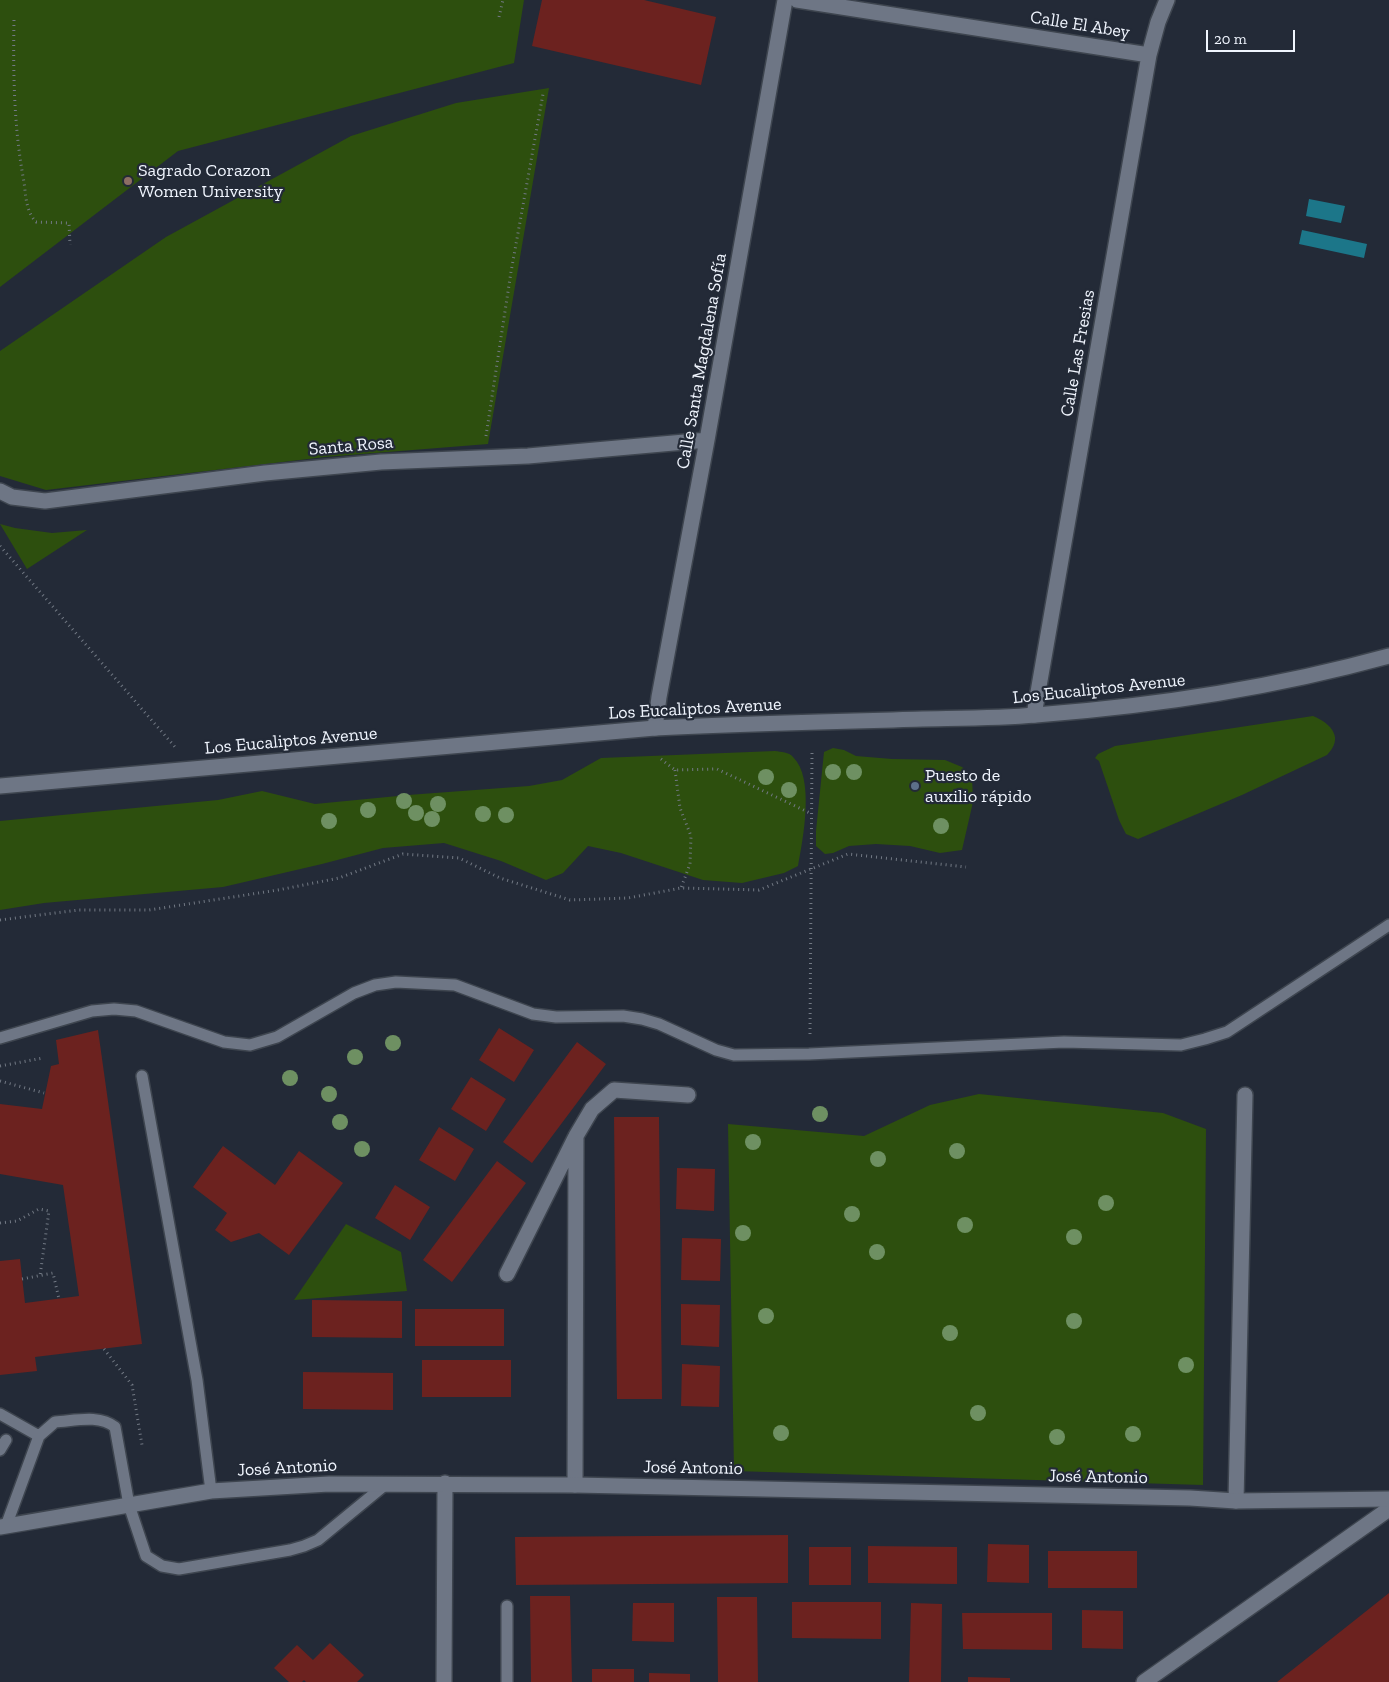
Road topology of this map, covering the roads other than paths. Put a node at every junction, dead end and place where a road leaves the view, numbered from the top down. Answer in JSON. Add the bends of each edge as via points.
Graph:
{"nodes":[{"id":1,"x":785,"y":0,"type":"edge"},
{"id":2,"x":798,"y":0,"type":"edge"},
{"id":3,"x":1166,"y":0,"type":"edge"},
{"id":4,"x":1149,"y":55,"type":"junction"},
{"id":5,"x":707,"y":440,"type":"junction"},
{"id":6,"x":0,"y":491,"type":"edge"},
{"id":7,"x":1389,"y":656,"type":"edge"},
{"id":8,"x":1034,"y":715,"type":"junction"},
{"id":9,"x":655,"y":728,"type":"junction"},
{"id":10,"x":0,"y":786,"type":"edge"},
{"id":11,"x":1389,"y":925,"type":"edge"},
{"id":12,"x":0,"y":1038,"type":"edge"},
{"id":13,"x":142,"y":1076,"type":"dead end"},
{"id":14,"x":688,"y":1095,"type":"dead end"},
{"id":15,"x":1245,"y":1095,"type":"dead end"},
{"id":16,"x":576,"y":1136,"type":"junction"},
{"id":17,"x":507,"y":1274,"type":"dead end"},
{"id":18,"x":0,"y":1414,"type":"edge"},
{"id":19,"x":39,"y":1436,"type":"junction"},
{"id":20,"x":386,"y":1484,"type":"junction"},
{"id":21,"x":445,"y":1484,"type":"junction"},
{"id":22,"x":575,"y":1484,"type":"junction"},
{"id":23,"x":211,"y":1490,"type":"junction"},
{"id":24,"x":1389,"y":1500,"type":"edge"},
{"id":25,"x":1236,"y":1501,"type":"junction"},
{"id":26,"x":129,"y":1505,"type":"junction"},
{"id":27,"x":1389,"y":1510,"type":"edge"},
{"id":28,"x":3,"y":1526,"type":"edge"},
{"id":29,"x":508,"y":1606,"type":"dead end"},
{"id":30,"x":444,"y":1682,"type":"edge"},
{"id":31,"x":507,"y":1682,"type":"edge"},
{"id":32,"x":1144,"y":1682,"type":"edge"}],
"edges":[{"from":1,"to":5,"type":"street","name":"Calle Santa Magdalena Sofía"},
{"from":2,"to":4,"type":"street","name":"Calle El Abey"},
{"from":3,"to":4,"type":"street","name":"Calle Las Fresias"},
{"from":4,"to":8,"type":"street","name":"Calle Las Fresias"},
{"from":5,"to":6,"type":"street","name":"Santa Rosa","via":[[528,456],[381,462],[45,501],[12,497]]},
{"from":5,"to":9,"type":"street","name":"Calle Santa Magdalena Sofía"},
{"from":7,"to":8,"type":"street","name":"Los Eucaliptos Avenue","via":[[1319,674],[1203,697]]},
{"from":8,"to":9,"type":"street","name":"Los Eucaliptos Avenue"},
{"from":9,"to":10,"type":"street","name":"Los Eucaliptos Avenue"},
{"from":11,"to":12,"type":"lane","via":[[1228,1032],[1181,1045],[1064,1042],[809,1054],[734,1054],[716,1050],[642,1019],[533,1014],[455,985],[396,982],[375,984],[354,993],[277,1037],[250,1045],[224,1042],[136,1011],[114,1009],[92,1011]]},
{"from":13,"to":23,"type":"lane","via":[[197,1380]]},
{"from":14,"to":16,"type":"street","via":[[614,1090],[592,1109]]},
{"from":15,"to":25,"type":"street"},
{"from":16,"to":17,"type":"street"},
{"from":16,"to":22,"type":"street"},
{"from":18,"to":19,"type":"lane"},
{"from":19,"to":26,"type":"lane","via":[[55,1422],[100,1419],[115,1427]]},
{"from":19,"to":28,"type":"lane"},
{"from":20,"to":21,"type":"street","name":"José Antonio"},
{"from":20,"to":23,"type":"street","name":"José Antonio"},
{"from":20,"to":26,"type":"lane","via":[[318,1540],[304,1546],[179,1569],[162,1566],[146,1556]]},
{"from":21,"to":22,"type":"street","name":"José Antonio"},
{"from":21,"to":30,"type":"street"},
{"from":22,"to":25,"type":"street","name":"José Antonio"},
{"from":23,"to":26,"type":"street","name":"José Antonio"},
{"from":24,"to":25,"type":"street","name":"José Antonio"},
{"from":26,"to":28,"type":"street","name":"José Antonio"},
{"from":27,"to":32,"type":"street"},
{"from":29,"to":31,"type":"lane"}]}
